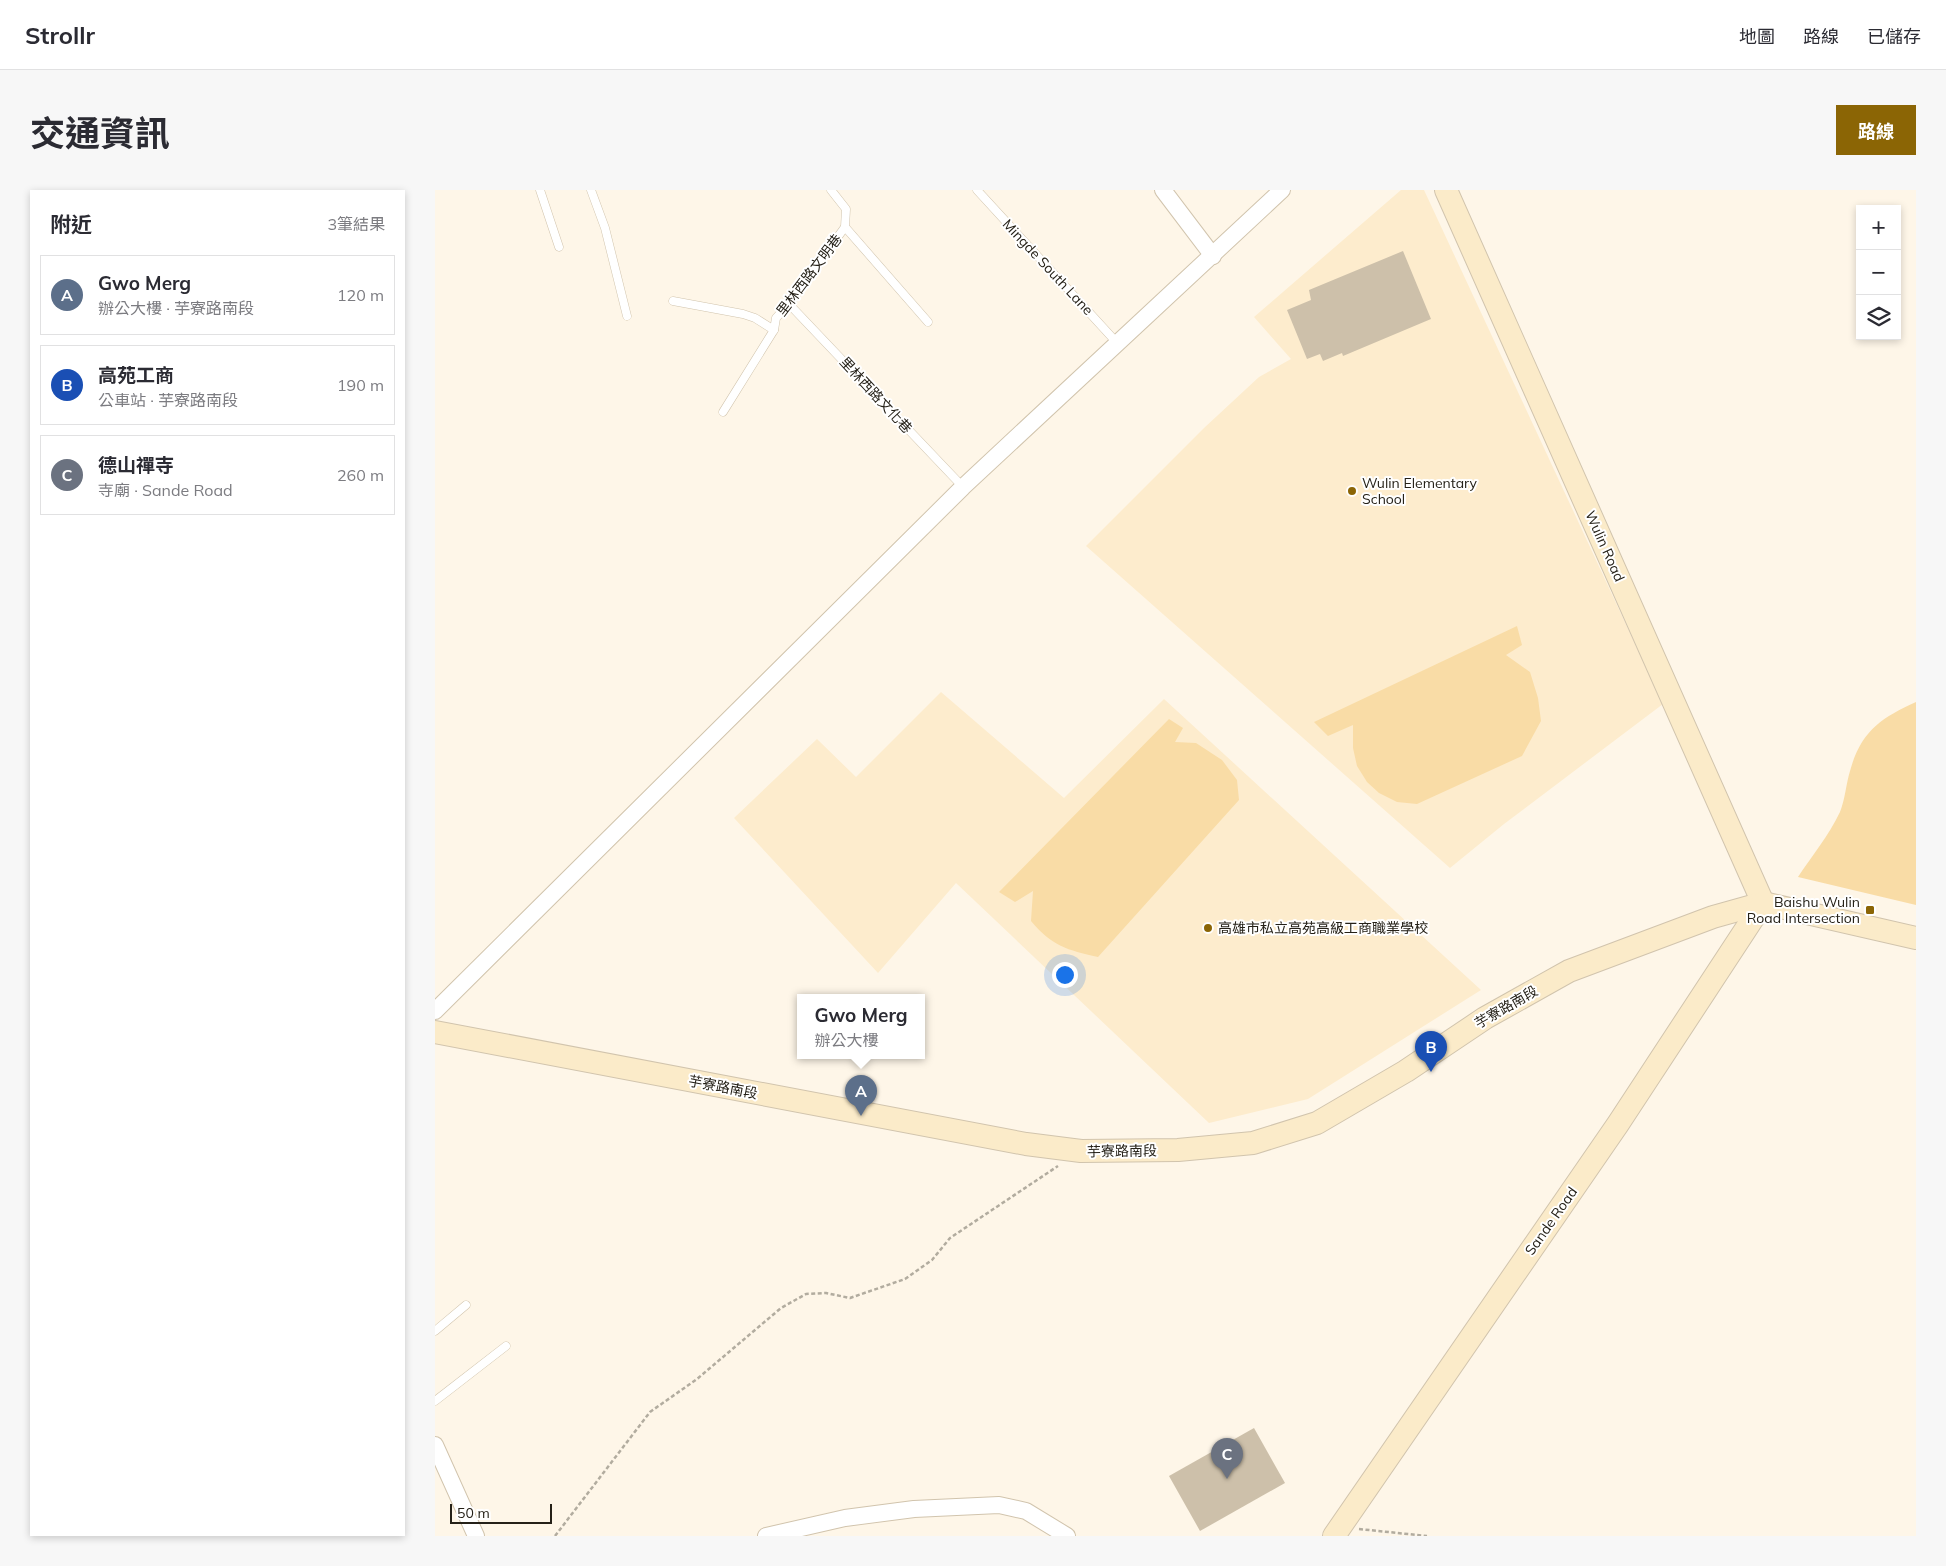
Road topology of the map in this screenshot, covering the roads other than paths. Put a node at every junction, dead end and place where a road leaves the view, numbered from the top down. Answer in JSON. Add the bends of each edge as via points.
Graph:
{"nodes":[{"id":1,"x":540,"y":190,"type":"edge"},
{"id":2,"x":591,"y":190,"type":"edge"},
{"id":3,"x":831,"y":190,"type":"edge"},
{"id":4,"x":977,"y":190,"type":"edge"},
{"id":5,"x":1163,"y":190,"type":"edge"},
{"id":6,"x":1283,"y":190,"type":"edge"},
{"id":7,"x":1446,"y":190,"type":"edge"},
{"id":8,"x":845,"y":227,"type":"junction"},
{"id":9,"x":559,"y":247,"type":"dead end"},
{"id":10,"x":1213,"y":256,"type":"junction"},
{"id":11,"x":673,"y":301,"type":"dead end"},
{"id":12,"x":789,"y":304,"type":"junction"},
{"id":13,"x":627,"y":316,"type":"dead end"},
{"id":14,"x":928,"y":322,"type":"dead end"},
{"id":15,"x":774,"y":330,"type":"junction"},
{"id":16,"x":1119,"y":345,"type":"junction"},
{"id":17,"x":723,"y":412,"type":"dead end"},
{"id":18,"x":963,"y":487,"type":"junction"},
{"id":19,"x":1763,"y":903,"type":"junction"},
{"id":20,"x":1916,"y":938,"type":"edge"},
{"id":21,"x":435,"y":1011,"type":"edge"},
{"id":22,"x":435,"y":1032,"type":"edge"},
{"id":23,"x":466,"y":1305,"type":"dead end"},
{"id":24,"x":435,"y":1331,"type":"edge"},
{"id":25,"x":506,"y":1346,"type":"dead end"},
{"id":26,"x":435,"y":1401,"type":"edge"},
{"id":27,"x":435,"y":1445,"type":"edge"},
{"id":28,"x":1339,"y":1533,"type":"edge"},
{"id":29,"x":476,"y":1536,"type":"edge"},
{"id":30,"x":766,"y":1536,"type":"edge"},
{"id":31,"x":1067,"y":1536,"type":"edge"}],
"edges":[{"from":1,"to":9,"type":"lane"},
{"from":2,"to":13,"type":"lane","via":[[605,228]]},
{"from":3,"to":8,"type":"lane","name":"里林西路文明巷","via":[[846,209]]},
{"from":4,"to":16,"type":"lane","name":"Mingde South Lane"},
{"from":5,"to":10,"type":"street"},
{"from":6,"to":10,"type":"street"},
{"from":7,"to":19,"type":"street","name":"Wulin Road"},
{"from":8,"to":12,"type":"lane","name":"里林西路文明巷"},
{"from":8,"to":14,"type":"lane"},
{"from":10,"to":16,"type":"street"},
{"from":11,"to":15,"type":"lane","via":[[743,314]]},
{"from":12,"to":15,"type":"lane","name":"里林西路文明巷","via":[[776,318]]},
{"from":12,"to":18,"type":"lane","name":"里林西路文化巷"},
{"from":15,"to":17,"type":"lane","name":"里林西路文明巷"},
{"from":16,"to":18,"type":"street"},
{"from":18,"to":21,"type":"street"},
{"from":19,"to":20,"type":"street"},
{"from":19,"to":22,"type":"street","name":"芋寮路南段","via":[[1713,917],[1569,971],[1485,1018],[1406,1071],[1317,1123],[1253,1144],[1178,1150],[1081,1151],[1026,1144]]},
{"from":19,"to":28,"type":"street","name":"Sande Road","via":[[1613,1132]]},
{"from":23,"to":24,"type":"lane"},
{"from":25,"to":26,"type":"lane"},
{"from":27,"to":29,"type":"street"},
{"from":30,"to":31,"type":"street","via":[[845,1518],[914,1509],[999,1505],[1026,1511]]}]}
